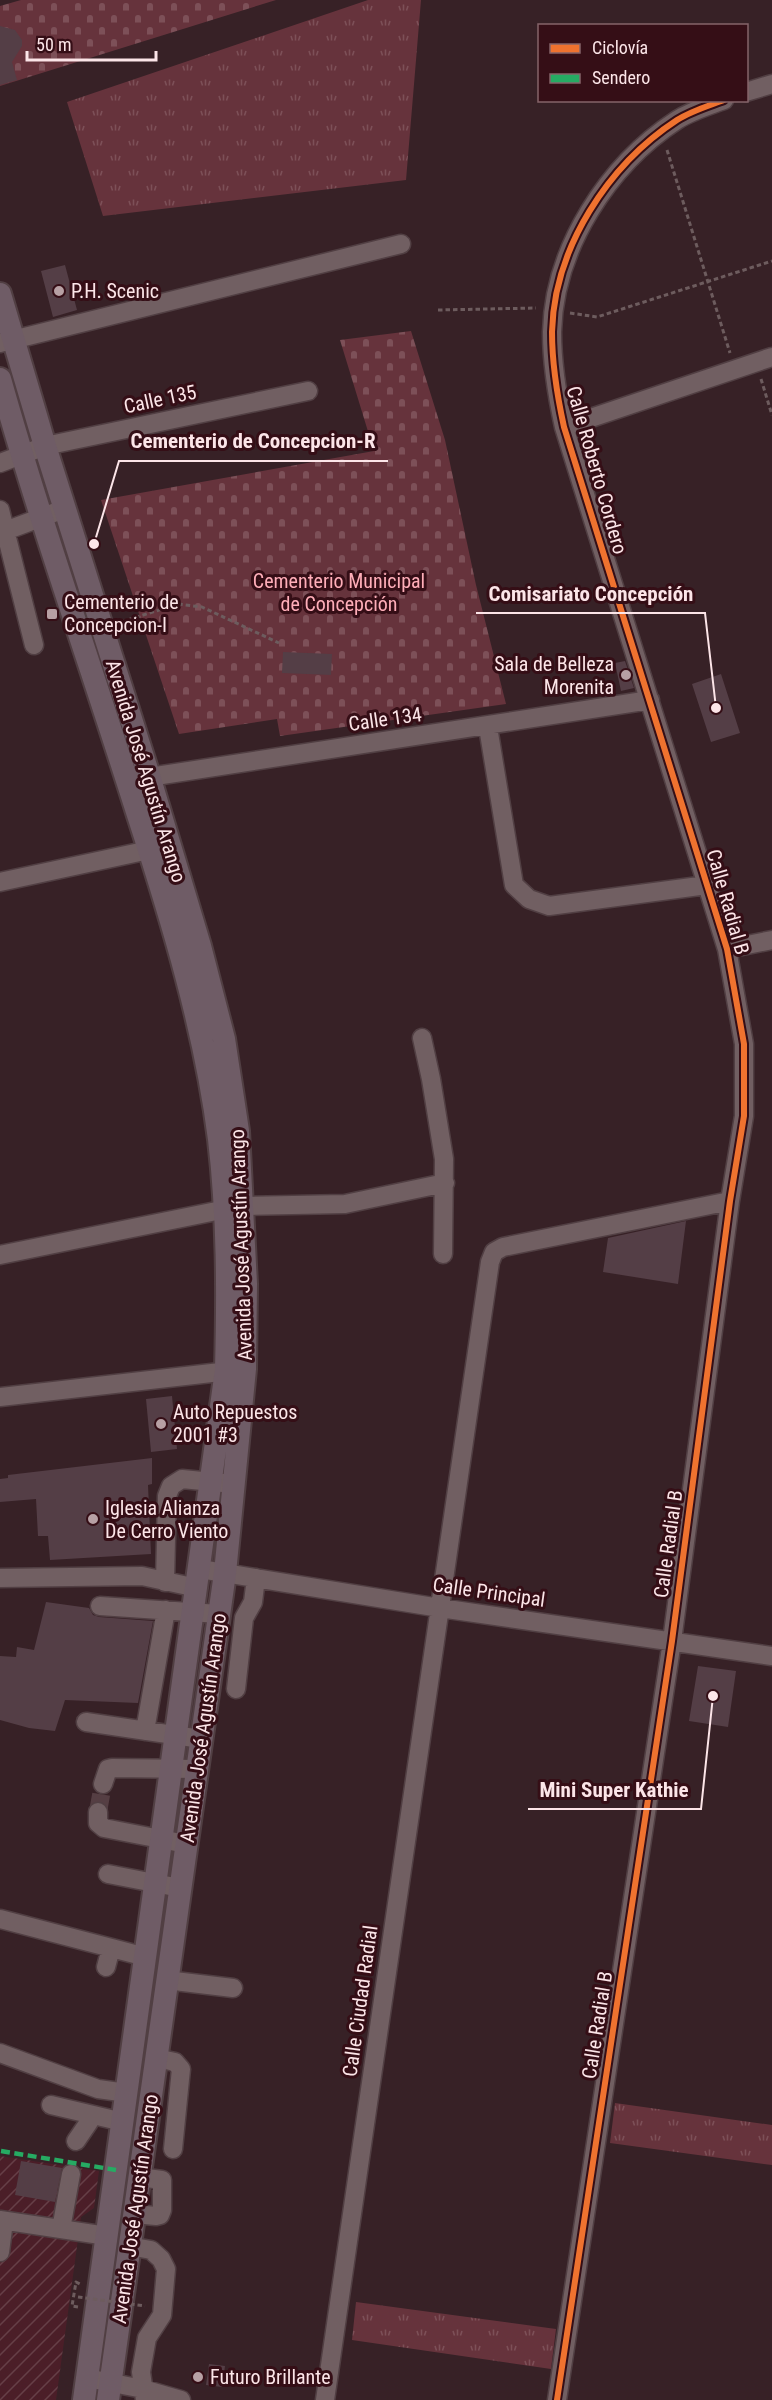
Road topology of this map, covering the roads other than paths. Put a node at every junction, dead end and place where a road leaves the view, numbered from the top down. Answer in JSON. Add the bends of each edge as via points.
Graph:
{"nodes":[{"id":1,"x":772,"y":84,"type":"edge"},
{"id":2,"x":748,"y":92,"type":"edge"},
{"id":3,"x":718,"y":102,"type":"edge"},
{"id":4,"x":401,"y":244,"type":"dead end"},
{"id":5,"x":0,"y":294,"type":"edge"},
{"id":6,"x":7,"y":342,"type":"edge"},
{"id":7,"x":764,"y":360,"type":"edge"},
{"id":8,"x":0,"y":378,"type":"edge"},
{"id":9,"x":308,"y":391,"type":"dead end"},
{"id":10,"x":564,"y":427,"type":"junction"},
{"id":11,"x":45,"y":446,"type":"junction"},
{"id":12,"x":22,"y":455,"type":"junction"},
{"id":13,"x":0,"y":463,"type":"edge"},
{"id":14,"x":64,"y":509,"type":"junction"},
{"id":15,"x":0,"y":510,"type":"edge"},
{"id":16,"x":42,"y":518,"type":"junction"},
{"id":17,"x":5,"y":531,"type":"junction"},
{"id":18,"x":34,"y":645,"type":"dead end"},
{"id":19,"x":650,"y":700,"type":"junction"},
{"id":20,"x":488,"y":727,"type":"junction"},
{"id":21,"x":150,"y":779,"type":"junction"},
{"id":22,"x":127,"y":780,"type":"junction"},
{"id":23,"x":149,"y":850,"type":"junction"},
{"id":24,"x":0,"y":882,"type":"edge"},
{"id":25,"x":707,"y":885,"type":"junction"},
{"id":26,"x":772,"y":940,"type":"edge"},
{"id":27,"x":727,"y":949,"type":"junction"},
{"id":28,"x":422,"y":1038,"type":"dead end"},
{"id":29,"x":445,"y":1184,"type":"junction"},
{"id":30,"x":730,"y":1201,"type":"junction"},
{"id":31,"x":233,"y":1207,"type":"junction"},
{"id":32,"x":443,"y":1254,"type":"dead end"},
{"id":33,"x":0,"y":1255,"type":"edge"},
{"id":34,"x":236,"y":1370,"type":"junction"},
{"id":35,"x":0,"y":1397,"type":"edge"},
{"id":36,"x":211,"y":1482,"type":"junction"},
{"id":37,"x":234,"y":1485,"type":"junction"},
{"id":38,"x":225,"y":1573,"type":"junction"},
{"id":39,"x":0,"y":1578,"type":"edge"},
{"id":40,"x":256,"y":1578,"type":"junction"},
{"id":41,"x":198,"y":1579,"type":"junction"},
{"id":42,"x":165,"y":1582,"type":"junction"},
{"id":43,"x":100,"y":1606,"type":"dead end"},
{"id":44,"x":440,"y":1608,"type":"junction"},
{"id":45,"x":166,"y":1610,"type":"junction"},
{"id":46,"x":194,"y":1611,"type":"junction"},
{"id":47,"x":219,"y":1614,"type":"junction"},
{"id":48,"x":672,"y":1641,"type":"junction"},
{"id":49,"x":189,"y":1644,"type":"junction"},
{"id":50,"x":214,"y":1648,"type":"junction"},
{"id":51,"x":240,"y":1651,"type":"junction"},
{"id":52,"x":772,"y":1656,"type":"edge"},
{"id":53,"x":236,"y":1689,"type":"dead end"},
{"id":54,"x":86,"y":1722,"type":"dead end"},
{"id":55,"x":145,"y":1731,"type":"junction"},
{"id":56,"x":177,"y":1736,"type":"junction"},
{"id":57,"x":201,"y":1739,"type":"junction"},
{"id":58,"x":172,"y":1769,"type":"junction"},
{"id":59,"x":197,"y":1769,"type":"junction"},
{"id":60,"x":103,"y":1785,"type":"tunnel mouth"},
{"id":61,"x":98,"y":1812,"type":"dead end"},
{"id":62,"x":162,"y":1839,"type":"junction"},
{"id":63,"x":186,"y":1844,"type":"junction"},
{"id":64,"x":108,"y":1874,"type":"dead end"},
{"id":65,"x":156,"y":1884,"type":"junction"},
{"id":66,"x":180,"y":1888,"type":"junction"},
{"id":67,"x":0,"y":1919,"type":"edge"},
{"id":68,"x":111,"y":1948,"type":"junction"},
{"id":69,"x":146,"y":1957,"type":"junction"},
{"id":70,"x":106,"y":1967,"type":"dead end"},
{"id":71,"x":166,"y":1980,"type":"junction"},
{"id":72,"x":233,"y":1988,"type":"dead end"},
{"id":73,"x":0,"y":2053,"type":"edge"},
{"id":74,"x":156,"y":2058,"type":"junction"},
{"id":75,"x":127,"y":2093,"type":"junction"},
{"id":76,"x":51,"y":2105,"type":"dead end"},
{"id":77,"x":90,"y":2115,"type":"junction"},
{"id":78,"x":123,"y":2122,"type":"junction"},
{"id":79,"x":76,"y":2141,"type":"dead end"},
{"id":80,"x":173,"y":2149,"type":"dead end"},
{"id":81,"x":71,"y":2174,"type":"dead end"},
{"id":82,"x":2,"y":2220,"type":"edge"},
{"id":83,"x":61,"y":2229,"type":"junction"},
{"id":84,"x":107,"y":2236,"type":"junction"},
{"id":85,"x":129,"y":2246,"type":"junction"},
{"id":86,"x":0,"y":2252,"type":"edge"},
{"id":87,"x":86,"y":2389,"type":"edge"},
{"id":88,"x":109,"y":2391,"type":"edge"},
{"id":89,"x":144,"y":2394,"type":"edge"},
{"id":90,"x":181,"y":2400,"type":"edge"},
{"id":91,"x":326,"y":2400,"type":"edge"},
{"id":92,"x":557,"y":2400,"type":"edge"}],
"edges":[{"from":1,"to":2,"type":"street"},
{"from":3,"to":10,"type":"street","name":"Calle Roberto Cordero","via":[[678,120],[643,147],[612,179],[577,233],[558,286],[552,331],[554,381]]},
{"from":4,"to":6,"type":"street"},
{"from":5,"to":6,"type":"main road","name":"Avenida José Agustín Arango"},
{"from":6,"to":11,"type":"main road","name":"Avenida José Agustín Arango"},
{"from":7,"to":10,"type":"street"},
{"from":8,"to":12,"type":"main road","name":"Avenida José Agustín Arango"},
{"from":9,"to":11,"type":"street","name":"Calle 135"},
{"from":10,"to":19,"type":"street","name":"Calle Roberto Cordero"},
{"from":11,"to":12,"type":"street","name":"Calle 135"},
{"from":11,"to":14,"type":"main road","name":"Avenida José Agustín Arango"},
{"from":12,"to":13,"type":"street","name":"Calle 135"},
{"from":12,"to":16,"type":"main road","name":"Avenida José Agustín Arango"},
{"from":14,"to":16,"type":"street"},
{"from":14,"to":21,"type":"main road","name":"Avenida José Agustín Arango"},
{"from":15,"to":17,"type":"street"},
{"from":16,"to":17,"type":"street"},
{"from":16,"to":22,"type":"main road","name":"Avenida José Agustín Arango"},
{"from":17,"to":18,"type":"street"},
{"from":19,"to":20,"type":"street","name":"Calle 134"},
{"from":19,"to":25,"type":"street","name":"Calle Radial B"},
{"from":20,"to":21,"type":"street","name":"Calle 134"},
{"from":20,"to":25,"type":"street","via":[[514,885],[530,899],[549,906]]},
{"from":21,"to":22,"type":"street","name":"Calle 134"},
{"from":21,"to":31,"type":"main road","name":"Avenida José Agustín Arango","via":[[224,1039],[238,1131]]},
{"from":22,"to":23,"type":"main road","name":"Avenida José Agustín Arango"},
{"from":23,"to":24,"type":"street"},
{"from":23,"to":31,"type":"main road","name":"Avenida José Agustín Arango","via":[[202,1042]]},
{"from":25,"to":27,"type":"street","name":"Calle Radial B"},
{"from":26,"to":27,"type":"street"},
{"from":27,"to":30,"type":"street","name":"Calle Radial B","via":[[744,1044],[744,1116]]},
{"from":28,"to":29,"type":"street","via":[[435,1101]]},
{"from":29,"to":31,"type":"street","via":[[345,1204]]},
{"from":29,"to":32,"type":"street"},
{"from":30,"to":44,"type":"street","name":"Calle Ciudad Radial","via":[[503,1247],[495,1252],[479,1329]]},
{"from":30,"to":48,"type":"street","name":"Calle Radial B"},
{"from":31,"to":33,"type":"street"},
{"from":31,"to":34,"type":"main road","name":"Avenida José Agustín Arango","via":[[228,1283]]},
{"from":34,"to":35,"type":"street"},
{"from":34,"to":36,"type":"main road","name":"Avenida José Agustín Arango"},
{"from":34,"to":37,"type":"main road","name":"Avenida José Agustín Arango"},
{"from":36,"to":37,"type":"street"},
{"from":36,"to":41,"type":"main road","name":"Avenida José Agustín Arango"},
{"from":36,"to":42,"type":"street","via":[[182,1479],[168,1491]]},
{"from":37,"to":38,"type":"main road","name":"Avenida José Agustín Arango"},
{"from":38,"to":40,"type":"street","name":"Calle Principal"},
{"from":38,"to":41,"type":"street","name":"Calle Principal"},
{"from":38,"to":47,"type":"main road","name":"Avenida José Agustín Arango"},
{"from":39,"to":42,"type":"street","name":"Calle Principal","via":[[142,1576]]},
{"from":40,"to":44,"type":"street","name":"Calle Principal"},
{"from":40,"to":51,"type":"street","via":[[253,1602],[244,1618]]},
{"from":41,"to":42,"type":"street","name":"Calle Principal"},
{"from":41,"to":46,"type":"main road","name":"Avenida José Agustín Arango"},
{"from":43,"to":45,"type":"street"},
{"from":44,"to":48,"type":"street","name":"Calle Principal"},
{"from":44,"to":91,"type":"street","name":"Calle Ciudad Radial"},
{"from":45,"to":46,"type":"street"},
{"from":45,"to":55,"type":"street"},
{"from":46,"to":47,"type":"street"},
{"from":46,"to":49,"type":"main road","name":"Avenida José Agustín Arango"},
{"from":47,"to":50,"type":"main road","name":"Avenida José Agustín Arango"},
{"from":48,"to":52,"type":"street","name":"Calle Principal"},
{"from":48,"to":92,"type":"street","name":"Calle Radial B"},
{"from":49,"to":50,"type":"street"},
{"from":49,"to":56,"type":"main road","name":"Avenida José Agustín Arango"},
{"from":50,"to":51,"type":"street"},
{"from":50,"to":57,"type":"main road","name":"Avenida José Agustín Arango"},
{"from":51,"to":53,"type":"street"},
{"from":54,"to":55,"type":"street"},
{"from":55,"to":56,"type":"street"},
{"from":56,"to":57,"type":"street"},
{"from":56,"to":58,"type":"main road","name":"Avenida José Agustín Arango"},
{"from":57,"to":59,"type":"main road","name":"Avenida José Agustín Arango"},
{"from":58,"to":59,"type":"street"},
{"from":58,"to":60,"type":"street","via":[[112,1768],[108,1769]]},
{"from":58,"to":62,"type":"main road","name":"Avenida José Agustín Arango"},
{"from":59,"to":63,"type":"main road","name":"Avenida José Agustín Arango"},
{"from":61,"to":62,"type":"street","via":[[98,1823],[104,1828]]},
{"from":62,"to":63,"type":"street"},
{"from":62,"to":65,"type":"main road","name":"Avenida José Agustín Arango"},
{"from":63,"to":66,"type":"main road","name":"Avenida José Agustín Arango"},
{"from":64,"to":65,"type":"street"},
{"from":65,"to":66,"type":"street"},
{"from":65,"to":69,"type":"main road","name":"Avenida José Agustín Arango"},
{"from":66,"to":71,"type":"main road","name":"Avenida José Agustín Arango"},
{"from":67,"to":68,"type":"street"},
{"from":68,"to":69,"type":"street"},
{"from":68,"to":70,"type":"street"},
{"from":69,"to":75,"type":"main road","name":"Avenida José Agustín Arango"},
{"from":71,"to":72,"type":"street"},
{"from":71,"to":74,"type":"main road","name":"Avenida José Agustín Arango"},
{"from":73,"to":75,"type":"street","via":[[98,2089]]},
{"from":74,"to":80,"type":"street","via":[[175,2062],[182,2074]]},
{"from":74,"to":85,"type":"main road","name":"Avenida José Agustín Arango"},
{"from":75,"to":78,"type":"main road","name":"Avenida José Agustín Arango"},
{"from":76,"to":77,"type":"street"},
{"from":77,"to":78,"type":"street"},
{"from":77,"to":79,"type":"street"},
{"from":78,"to":84,"type":"main road","name":"Avenida José Agustín Arango"},
{"from":81,"to":83,"type":"street"},
{"from":82,"to":83,"type":"street"},
{"from":82,"to":86,"type":"street"},
{"from":83,"to":84,"type":"street"},
{"from":84,"to":87,"type":"main road","name":"Avenida José Agustín Arango"},
{"from":85,"to":88,"type":"main road","name":"Avenida José Agustín Arango"},
{"from":85,"to":89,"type":"street","via":[[151,2250],[166,2269],[161,2319],[147,2338],[141,2372]]},
{"from":87,"to":88,"type":"street"},
{"from":88,"to":89,"type":"street"},
{"from":89,"to":90,"type":"street"}]}
